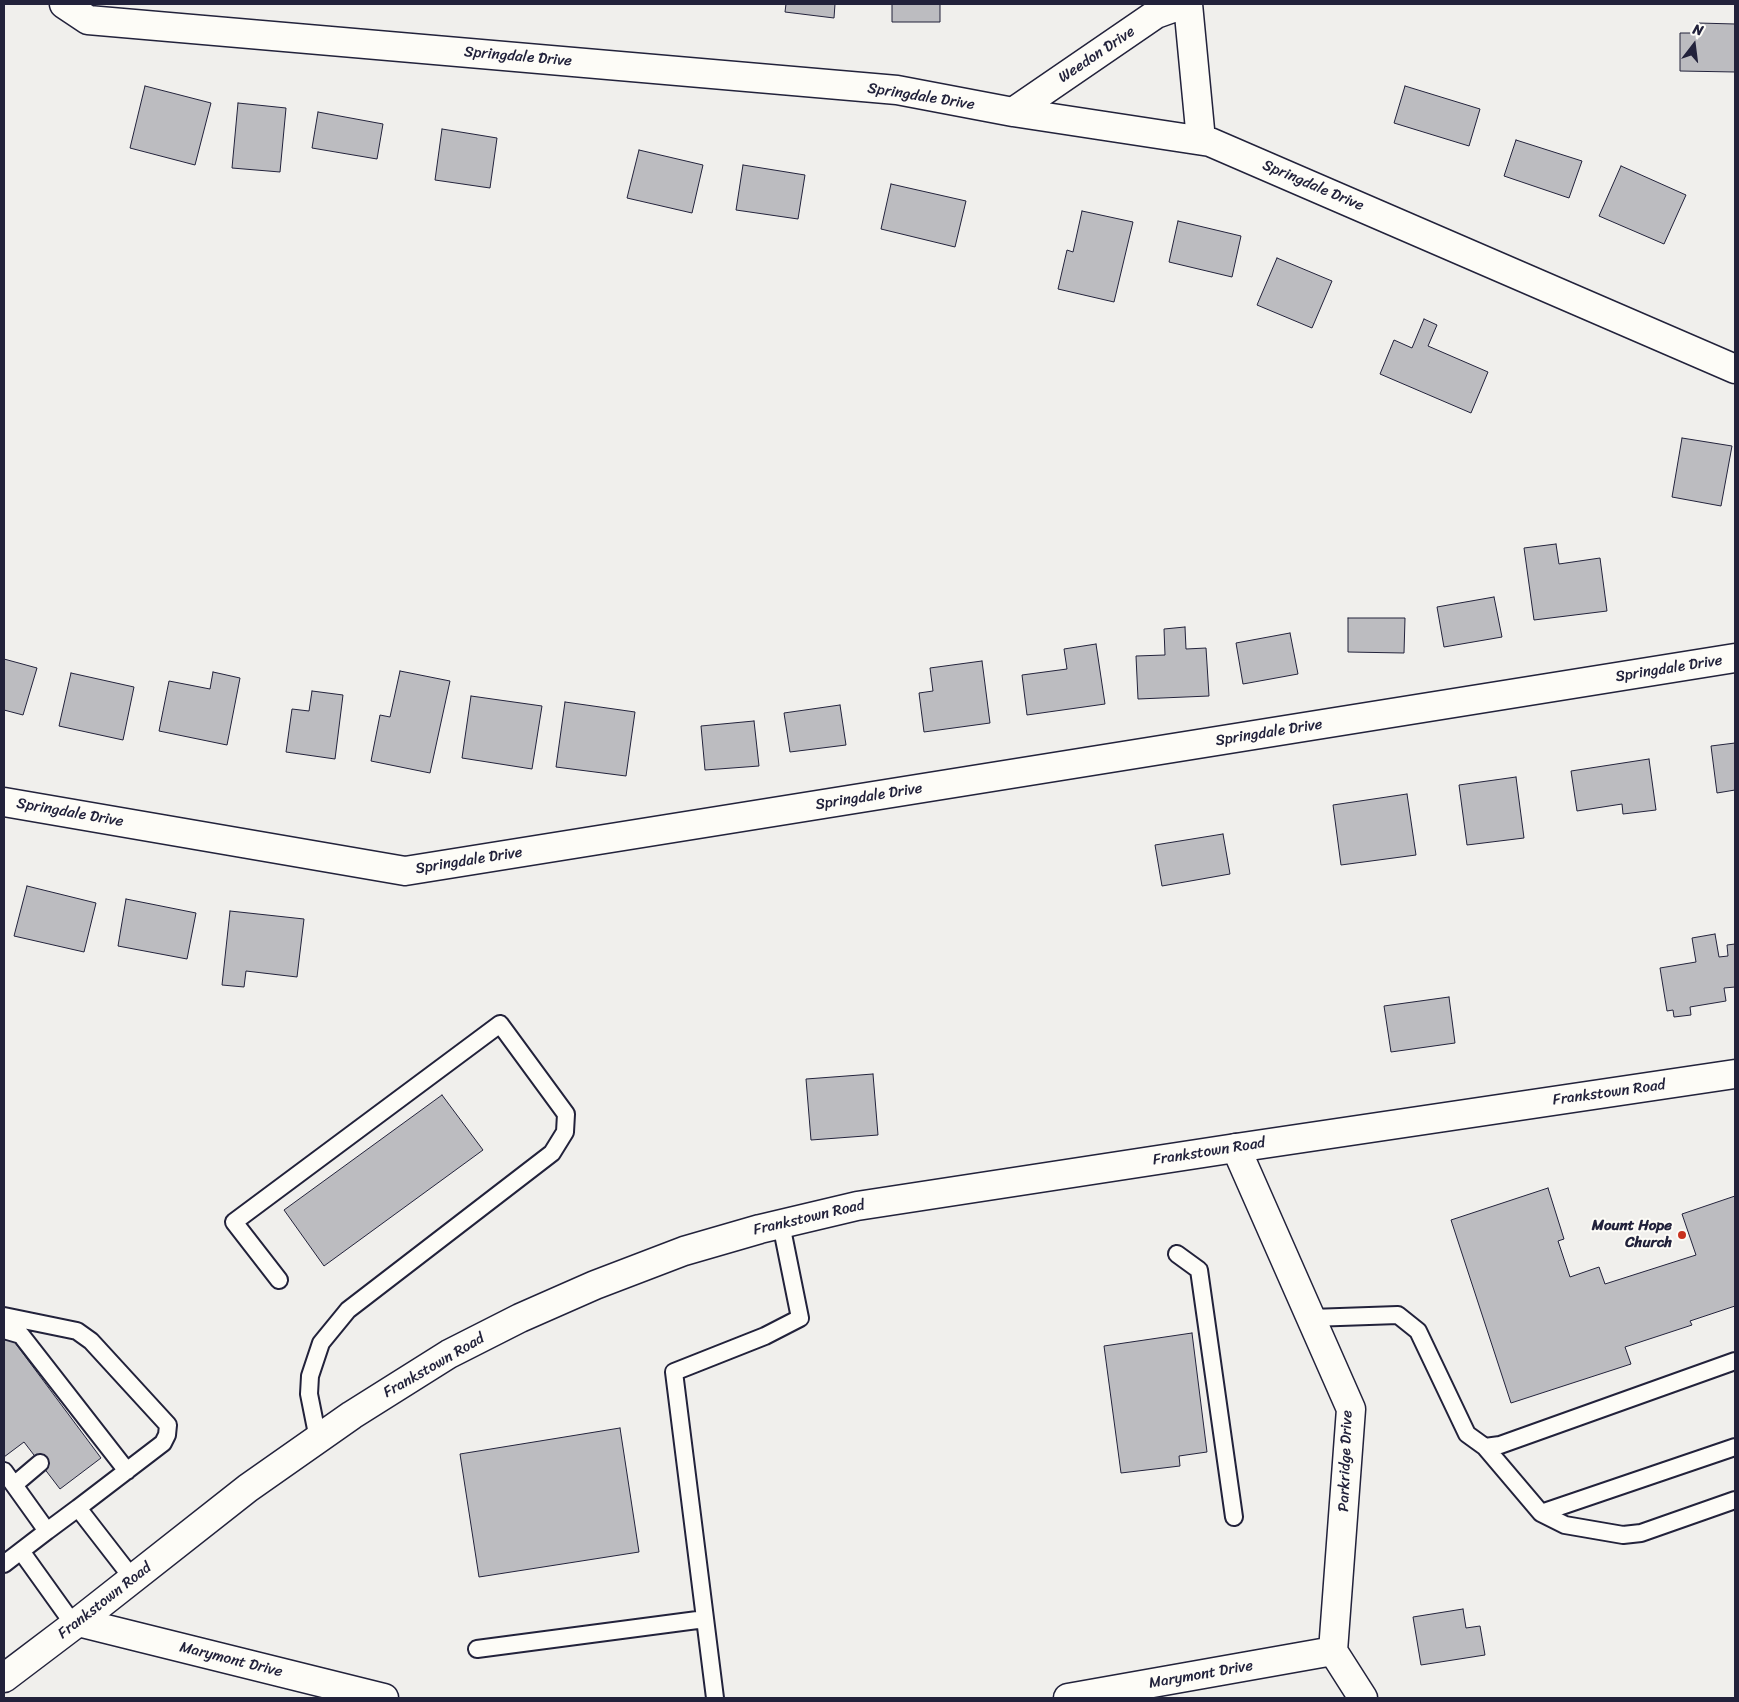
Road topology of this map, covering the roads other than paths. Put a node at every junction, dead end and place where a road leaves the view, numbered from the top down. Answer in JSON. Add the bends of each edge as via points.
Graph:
{"nodes":[{"id":1,"x":64,"y":4,"type":"edge"},
{"id":2,"x":1186,"y":4,"type":"edge"},
{"id":3,"x":1013,"y":112,"type":"junction"},
{"id":4,"x":1201,"y":140,"type":"junction"},
{"id":5,"x":1735,"y":369,"type":"edge"},
{"id":6,"x":1735,"y":658,"type":"edge"},
{"id":7,"x":4,"y":802,"type":"edge"},
{"id":8,"x":1735,"y":1074,"type":"edge"},
{"id":9,"x":1236,"y":1148,"type":"junction"},
{"id":10,"x":781,"y":1224,"type":"junction"},
{"id":11,"x":1177,"y":1254,"type":"dead end"},
{"id":12,"x":279,"y":1280,"type":"dead end"},
{"id":13,"x":4,"y":1316,"type":"edge"},
{"id":14,"x":1311,"y":1318,"type":"junction"},
{"id":15,"x":4,"y":1330,"type":"edge"},
{"id":16,"x":1735,"y":1361,"type":"edge"},
{"id":17,"x":318,"y":1439,"type":"junction"},
{"id":18,"x":1485,"y":1447,"type":"junction"},
{"id":19,"x":1735,"y":1447,"type":"edge"},
{"id":20,"x":40,"y":1463,"type":"dead end"},
{"id":21,"x":4,"y":1471,"type":"edge"},
{"id":22,"x":127,"y":1471,"type":"junction"},
{"id":23,"x":14,"y":1485,"type":"junction"},
{"id":24,"x":1735,"y":1500,"type":"edge"},
{"id":25,"x":78,"y":1508,"type":"junction"},
{"id":26,"x":1541,"y":1513,"type":"junction"},
{"id":27,"x":1234,"y":1517,"type":"dead end"},
{"id":28,"x":47,"y":1531,"type":"junction"},
{"id":29,"x":21,"y":1551,"type":"junction"},
{"id":30,"x":4,"y":1564,"type":"edge"},
{"id":31,"x":133,"y":1579,"type":"junction"},
{"id":32,"x":705,"y":1619,"type":"junction"},
{"id":33,"x":76,"y":1623,"type":"junction"},
{"id":34,"x":477,"y":1649,"type":"dead end"},
{"id":35,"x":1334,"y":1651,"type":"junction"},
{"id":36,"x":4,"y":1678,"type":"edge"},
{"id":37,"x":384,"y":1698,"type":"edge"},
{"id":38,"x":715,"y":1698,"type":"edge"},
{"id":39,"x":1068,"y":1698,"type":"edge"},
{"id":40,"x":1363,"y":1698,"type":"edge"}],
"edges":[{"from":1,"to":3,"type":"street","name":"Springdale Drive","via":[[88,20],[897,90]]},
{"from":2,"to":3,"type":"street","name":"Weedon Drive","via":[[1156,14]]},
{"from":2,"to":4,"type":"street"},
{"from":3,"to":4,"type":"street","name":"Springdale Drive"},
{"from":4,"to":5,"type":"street","name":"Springdale Drive"},
{"from":6,"to":7,"type":"street","name":"Springdale Drive","via":[[405,871]]},
{"from":8,"to":9,"type":"street","name":"Frankstown Road"},
{"from":9,"to":10,"type":"street","name":"Frankstown Road","via":[[857,1206]]},
{"from":9,"to":14,"type":"street","name":"Parkridge Drive"},
{"from":10,"to":17,"type":"street","name":"Frankstown Road","via":[[684,1251],[520,1318],[449,1354]]},
{"from":10,"to":32,"type":"lane","via":[[800,1318],[765,1336],[674,1372]]},
{"from":11,"to":27,"type":"lane","via":[[1200,1270]]},
{"from":12,"to":17,"type":"lane","via":[[234,1222],[500,1024],[566,1114],[565,1132],[552,1153],[348,1310],[321,1343],[310,1376],[309,1394]]},
{"from":13,"to":22,"type":"lane","via":[[77,1331],[91,1341],[168,1425],[163,1443]]},
{"from":14,"to":18,"type":"lane","via":[[1398,1315],[1418,1332],[1467,1434]]},
{"from":14,"to":35,"type":"street","name":"Parkridge Drive","via":[[1351,1409]]},
{"from":15,"to":22,"type":"lane","via":[[21,1335],[36,1362],[85,1427]]},
{"from":16,"to":18,"type":"lane","via":[[1500,1445]]},
{"from":17,"to":31,"type":"street","name":"Frankstown Road","via":[[248,1488]]},
{"from":18,"to":26,"type":"lane"},
{"from":19,"to":26,"type":"lane"},
{"from":20,"to":23,"type":"lane"},
{"from":21,"to":23,"type":"lane"},
{"from":22,"to":25,"type":"lane"},
{"from":23,"to":28,"type":"lane"},
{"from":24,"to":26,"type":"lane","via":[[1641,1533],[1623,1535],[1565,1525]]},
{"from":25,"to":28,"type":"lane"},
{"from":25,"to":31,"type":"lane"},
{"from":28,"to":29,"type":"lane"},
{"from":29,"to":30,"type":"lane"},
{"from":29,"to":33,"type":"lane"},
{"from":31,"to":33,"type":"street","name":"Frankstown Road"},
{"from":32,"to":34,"type":"lane"},
{"from":32,"to":38,"type":"lane"},
{"from":33,"to":36,"type":"street","name":"Frankstown Road"},
{"from":33,"to":37,"type":"street","name":"Marymont Drive"},
{"from":35,"to":39,"type":"street","name":"Marymont Drive"},
{"from":35,"to":40,"type":"street"}]}
